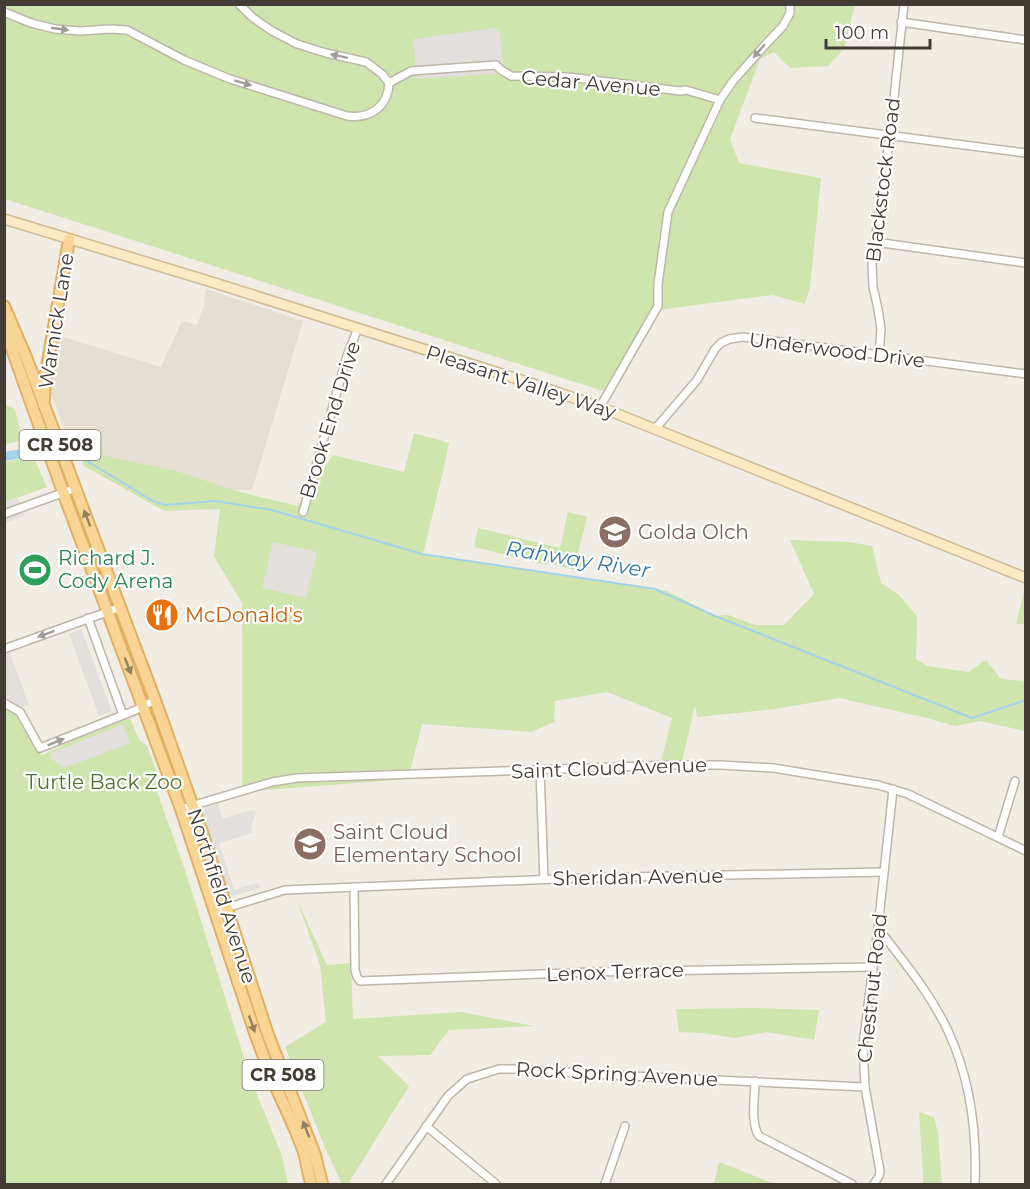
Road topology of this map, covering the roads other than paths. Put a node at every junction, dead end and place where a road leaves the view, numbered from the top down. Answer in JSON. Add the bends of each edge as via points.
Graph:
{"nodes":[{"id":1,"x":239,"y":4,"type":"edge"},
{"id":2,"x":790,"y":4,"type":"edge"},
{"id":3,"x":903,"y":4,"type":"edge"},
{"id":4,"x":4,"y":12,"type":"edge"},
{"id":5,"x":901,"y":22,"type":"junction"},
{"id":6,"x":1026,"y":40,"type":"edge"},
{"id":7,"x":392,"y":81,"type":"junction"},
{"id":8,"x":720,"y":100,"type":"junction"},
{"id":9,"x":755,"y":118,"type":"dead end"},
{"id":10,"x":890,"y":135,"type":"junction"},
{"id":11,"x":1026,"y":153,"type":"edge"},
{"id":12,"x":4,"y":219,"type":"edge"},
{"id":13,"x":69,"y":240,"type":"junction"},
{"id":14,"x":875,"y":242,"type":"junction"},
{"id":15,"x":1026,"y":263,"type":"edge"},
{"id":16,"x":4,"y":306,"type":"edge"},
{"id":17,"x":4,"y":327,"type":"edge"},
{"id":18,"x":358,"y":328,"type":"junction"},
{"id":19,"x":879,"y":355,"type":"junction"},
{"id":20,"x":1026,"y":374,"type":"edge"},
{"id":21,"x":31,"y":385,"type":"junction"},
{"id":22,"x":44,"y":403,"type":"junction"},
{"id":23,"x":600,"y":407,"type":"junction"},
{"id":24,"x":655,"y":429,"type":"junction"},
{"id":25,"x":76,"y":488,"type":"junction"},
{"id":26,"x":63,"y":492,"type":"junction"},
{"id":27,"x":303,"y":512,"type":"dead end"},
{"id":28,"x":4,"y":514,"type":"edge"},
{"id":29,"x":1026,"y":578,"type":"edge"},
{"id":30,"x":121,"y":607,"type":"junction"},
{"id":31,"x":107,"y":611,"type":"junction"},
{"id":32,"x":88,"y":618,"type":"junction"},
{"id":33,"x":4,"y":649,"type":"edge"},
{"id":34,"x":155,"y":700,"type":"junction"},
{"id":35,"x":4,"y":703,"type":"edge"},
{"id":36,"x":144,"y":706,"type":"junction"},
{"id":37,"x":123,"y":715,"type":"junction"},
{"id":38,"x":540,"y":770,"type":"junction"},
{"id":39,"x":1015,"y":781,"type":"dead end"},
{"id":40,"x":893,"y":789,"type":"junction"},
{"id":41,"x":187,"y":807,"type":"junction"},
{"id":42,"x":998,"y":837,"type":"junction"},
{"id":43,"x":1026,"y":851,"type":"edge"},
{"id":44,"x":884,"y":872,"type":"junction"},
{"id":45,"x":544,"y":879,"type":"junction"},
{"id":46,"x":354,"y":887,"type":"junction"},
{"id":47,"x":227,"y":907,"type":"junction"},
{"id":48,"x":216,"y":911,"type":"junction"},
{"id":49,"x":878,"y":928,"type":"junction"},
{"id":50,"x":873,"y":967,"type":"junction"},
{"id":51,"x":755,"y":1081,"type":"junction"},
{"id":52,"x":865,"y":1087,"type":"junction"},
{"id":53,"x":426,"y":1126,"type":"junction"},
{"id":54,"x":625,"y":1126,"type":"dead end"},
{"id":55,"x":311,"y":1185,"type":"edge"},
{"id":56,"x":322,"y":1185,"type":"edge"},
{"id":57,"x":386,"y":1185,"type":"edge"},
{"id":58,"x":496,"y":1185,"type":"edge"},
{"id":59,"x":605,"y":1185,"type":"edge"},
{"id":60,"x":852,"y":1185,"type":"edge"},
{"id":61,"x":874,"y":1185,"type":"edge"},
{"id":62,"x":975,"y":1185,"type":"edge"}],
"edges":[{"from":7,"to":1,"type":"street","one_way":true,"via":[[366,62],[326,54],[289,40]]},
{"from":2,"to":8,"type":"street","one_way":true,"via":[[783,26]]},
{"from":3,"to":5,"type":"street","name":"Blackstock Road"},
{"from":4,"to":7,"type":"street","one_way":true,"via":[[56,28],[127,30],[230,79],[347,116],[373,113],[386,97]]},
{"from":5,"to":6,"type":"street"},
{"from":5,"to":10,"type":"street","name":"Blackstock Road"},
{"from":7,"to":8,"type":"street","name":"Cedar Avenue","via":[[411,71],[496,65],[511,76],[568,77],[686,90]]},
{"from":8,"to":23,"type":"street","via":[[668,212],[658,306]]},
{"from":9,"to":10,"type":"street"},
{"from":10,"to":11,"type":"street"},
{"from":10,"to":14,"type":"street","name":"Blackstock Road"},
{"from":12,"to":13,"type":"main road","name":"Pleasant Valley Way"},
{"from":13,"to":18,"type":"main road","name":"Pleasant Valley Way"},
{"from":13,"to":22,"type":"main road","name":"Warnick Lane"},
{"from":14,"to":15,"type":"street"},
{"from":14,"to":19,"type":"street","name":"Blackstock Road","via":[[872,276],[881,329]]},
{"from":16,"to":21,"type":"main road","name":"Northfield Avenue","number":"CR 508","via":[[20,340]]},
{"from":17,"to":21,"type":"main road","name":"Northfield Avenue","number":"CR 508"},
{"from":18,"to":23,"type":"main road","name":"Pleasant Valley Way"},
{"from":18,"to":27,"type":"street","name":"Brook End Drive"},
{"from":19,"to":20,"type":"street","name":"Underwood Drive"},
{"from":19,"to":24,"type":"street","name":"Underwood Drive","via":[[744,337],[729,339],[715,348],[697,380]]},
{"from":21,"to":22,"type":"main road","name":"Northfield Avenue","number":"CR 508"},
{"from":21,"to":26,"type":"main road","name":"Northfield Avenue","number":"CR 508"},
{"from":22,"to":25,"type":"main road","name":"Northfield Avenue","number":"CR 508"},
{"from":23,"to":24,"type":"main road","name":"Pleasant Valley Way"},
{"from":24,"to":29,"type":"main road","name":"Pleasant Valley Way"},
{"from":25,"to":26,"type":"street"},
{"from":30,"to":25,"type":"main road","name":"Northfield Avenue","number":"CR 508","one_way":true},
{"from":26,"to":28,"type":"street"},
{"from":26,"to":31,"type":"main road","name":"Northfield Avenue","number":"CR 508"},
{"from":30,"to":31,"type":"street"},
{"from":30,"to":34,"type":"main road","name":"Northfield Avenue","number":"CR 508"},
{"from":31,"to":32,"type":"street"},
{"from":31,"to":36,"type":"main road","name":"Northfield Avenue","number":"CR 508","one_way":true},
{"from":32,"to":33,"type":"street","one_way":true},
{"from":32,"to":37,"type":"street"},
{"from":34,"to":36,"type":"street"},
{"from":34,"to":41,"type":"main road","name":"Northfield Avenue","number":"CR 508"},
{"from":35,"to":37,"type":"street","one_way":true,"via":[[20,712],[40,748]]},
{"from":36,"to":37,"type":"street"},
{"from":36,"to":41,"type":"main road","name":"Northfield Avenue","number":"CR 508"},
{"from":38,"to":40,"type":"street","name":"Saint Cloud Avenue","via":[[673,765],[752,767]]},
{"from":38,"to":41,"type":"street","name":"Saint Cloud Avenue","via":[[297,778]]},
{"from":38,"to":45,"type":"street"},
{"from":39,"to":42,"type":"street"},
{"from":40,"to":42,"type":"street","name":"Saint Cloud Avenue"},
{"from":40,"to":44,"type":"street","name":"Chestnut Road"},
{"from":41,"to":47,"type":"main road","name":"Northfield Avenue","number":"CR 508"},
{"from":41,"to":48,"type":"main road","name":"Northfield Avenue","number":"CR 508"},
{"from":42,"to":43,"type":"street","name":"Saint Cloud Avenue"},
{"from":44,"to":45,"type":"street","name":"Sheridan Avenue"},
{"from":44,"to":49,"type":"street","name":"Chestnut Road"},
{"from":45,"to":46,"type":"street","name":"Sheridan Avenue"},
{"from":46,"to":47,"type":"street","name":"Sheridan Avenue","via":[[285,890]]},
{"from":46,"to":50,"type":"street","name":"Lenox Terrace","via":[[355,970],[360,981]]},
{"from":47,"to":48,"type":"street","name":"Sheridan Avenue"},
{"from":56,"to":47,"type":"main road","name":"Northfield Avenue","number":"CR 508","one_way":true,"via":[[315,1155],[267,1032]]},
{"from":48,"to":55,"type":"main road","name":"Northfield Avenue","number":"CR 508","one_way":true,"via":[[256,1036],[304,1152]]},
{"from":49,"to":50,"type":"street","name":"Chestnut Road"},
{"from":49,"to":62,"type":"street","via":[[939,1013],[958,1056],[974,1125]]},
{"from":50,"to":52,"type":"street","name":"Chestnut Road","via":[[863,1045]]},
{"from":51,"to":52,"type":"street","name":"Rock Spring Avenue"},
{"from":51,"to":53,"type":"street","name":"Rock Spring Avenue","via":[[500,1070],[466,1079]]},
{"from":51,"to":60,"type":"street","via":[[754,1124],[759,1136]]},
{"from":52,"to":61,"type":"street","name":"Chestnut Road","via":[[880,1171]]},
{"from":53,"to":57,"type":"street","name":"Rock Spring Avenue"},
{"from":53,"to":58,"type":"street"},
{"from":54,"to":59,"type":"street"}]}
